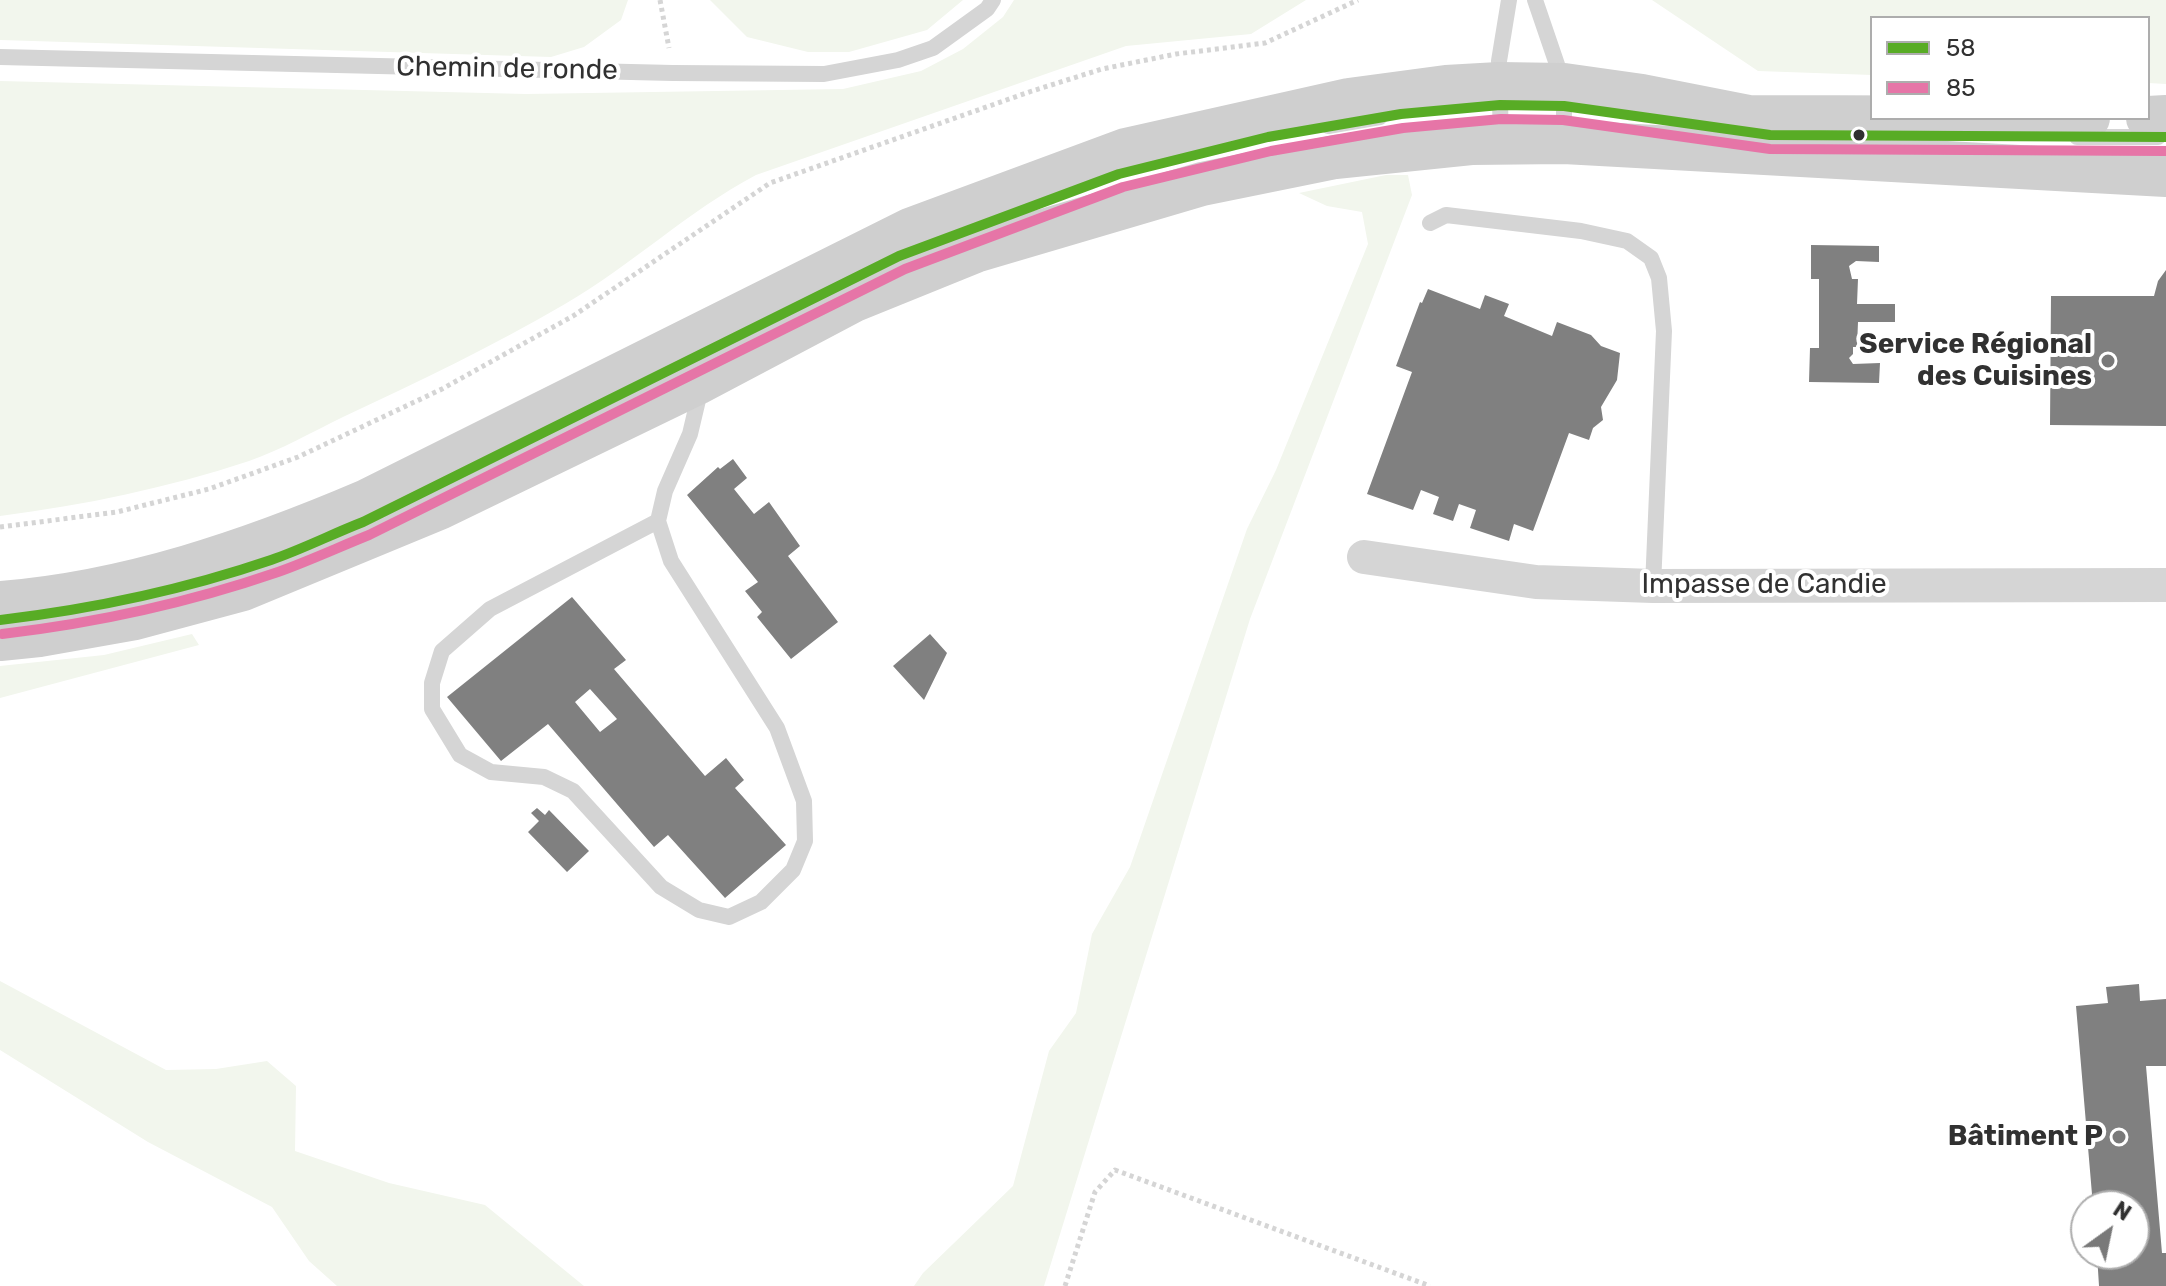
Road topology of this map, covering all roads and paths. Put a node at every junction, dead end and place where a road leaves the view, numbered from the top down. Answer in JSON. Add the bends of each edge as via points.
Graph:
{"nodes":[{"id":1,"x":660,"y":0,"type":"edge"},
{"id":2,"x":993,"y":0,"type":"edge"},
{"id":3,"x":1358,"y":0,"type":"edge"},
{"id":4,"x":1509,"y":0,"type":"edge"},
{"id":5,"x":1535,"y":0,"type":"edge"},
{"id":6,"x":0,"y":57,"type":"edge"},
{"id":7,"x":673,"y":73,"type":"junction"},
{"id":8,"x":1500,"y":111,"type":"junction"},
{"id":9,"x":1564,"y":111,"type":"junction"},
{"id":10,"x":1870,"y":117,"type":"edge"},
{"id":11,"x":2166,"y":137,"type":"edge"},
{"id":12,"x":2166,"y":175,"type":"edge"},
{"id":13,"x":1430,"y":223,"type":"dead end"},
{"id":14,"x":693,"y":361,"type":"junction"},
{"id":15,"x":658,"y":521,"type":"junction"},
{"id":16,"x":0,"y":527,"type":"edge"},
{"id":17,"x":1364,"y":557,"type":"dead end"},
{"id":18,"x":2166,"y":585,"type":"edge"},
{"id":19,"x":1653,"y":586,"type":"junction"},
{"id":20,"x":0,"y":603,"type":"edge"},
{"id":21,"x":0,"y":620,"type":"edge"},
{"id":22,"x":0,"y":639,"type":"edge"},
{"id":23,"x":1065,"y":1286,"type":"edge"},
{"id":24,"x":1430,"y":1286,"type":"edge"}],
"edges":[{"from":1,"to":7,"type":"path"},
{"from":2,"to":7,"type":"lane","name":"Chemin de ronde","via":[[933,48],[898,60],[824,74]]},
{"from":3,"to":16,"type":"path","via":[[1265,43],[1102,69],[770,183],[573,316],[442,389],[298,457],[209,489],[117,512]]},
{"from":4,"to":8,"type":"lane","via":[[1499,61]]},
{"from":5,"to":9,"type":"lane"},
{"from":6,"to":7,"type":"lane","name":"Chemin de ronde"},
{"from":8,"to":9,"type":"main road"},
{"from":8,"to":9,"type":"main road"},
{"from":8,"to":14,"type":"main road","via":[[1471,143],[1335,157],[1202,184],[975,251]]},
{"from":8,"to":14,"type":"main road","via":[[1446,87],[1349,100],[1126,150],[910,230]]},
{"from":9,"to":10,"type":"main road"},
{"from":9,"to":11,"type":"lane","via":[[1770,135]]},
{"from":9,"to":12,"type":"main road"},
{"from":13,"to":19,"type":"lane","via":[[1446,215],[1581,231],[1627,241],[1651,258],[1659,278],[1664,331]]},
{"from":14,"to":15,"type":"lane","via":[[699,396]]},
{"from":14,"to":20,"type":"main road","via":[[281,537],[122,584]]},
{"from":14,"to":21,"type":"lane","via":[[363,522],[276,558],[177,587]]},
{"from":14,"to":22,"type":"main road","via":[[439,508],[243,589],[135,618]]},
{"from":15,"to":15,"type":"lane","via":[[671,561],[777,728],[804,801],[805,841],[793,870],[761,902],[729,917],[699,910],[661,887],[573,791],[544,777],[491,772],[460,755],[432,709],[432,683],[442,651],[490,609]]},
{"from":17,"to":19,"type":"street","name":"Impasse de Candie","via":[[1536,582]]},
{"from":18,"to":19,"type":"street","name":"Impasse de Candie"},
{"from":23,"to":24,"type":"path","via":[[1095,1192],[1115,1170]]}]}
